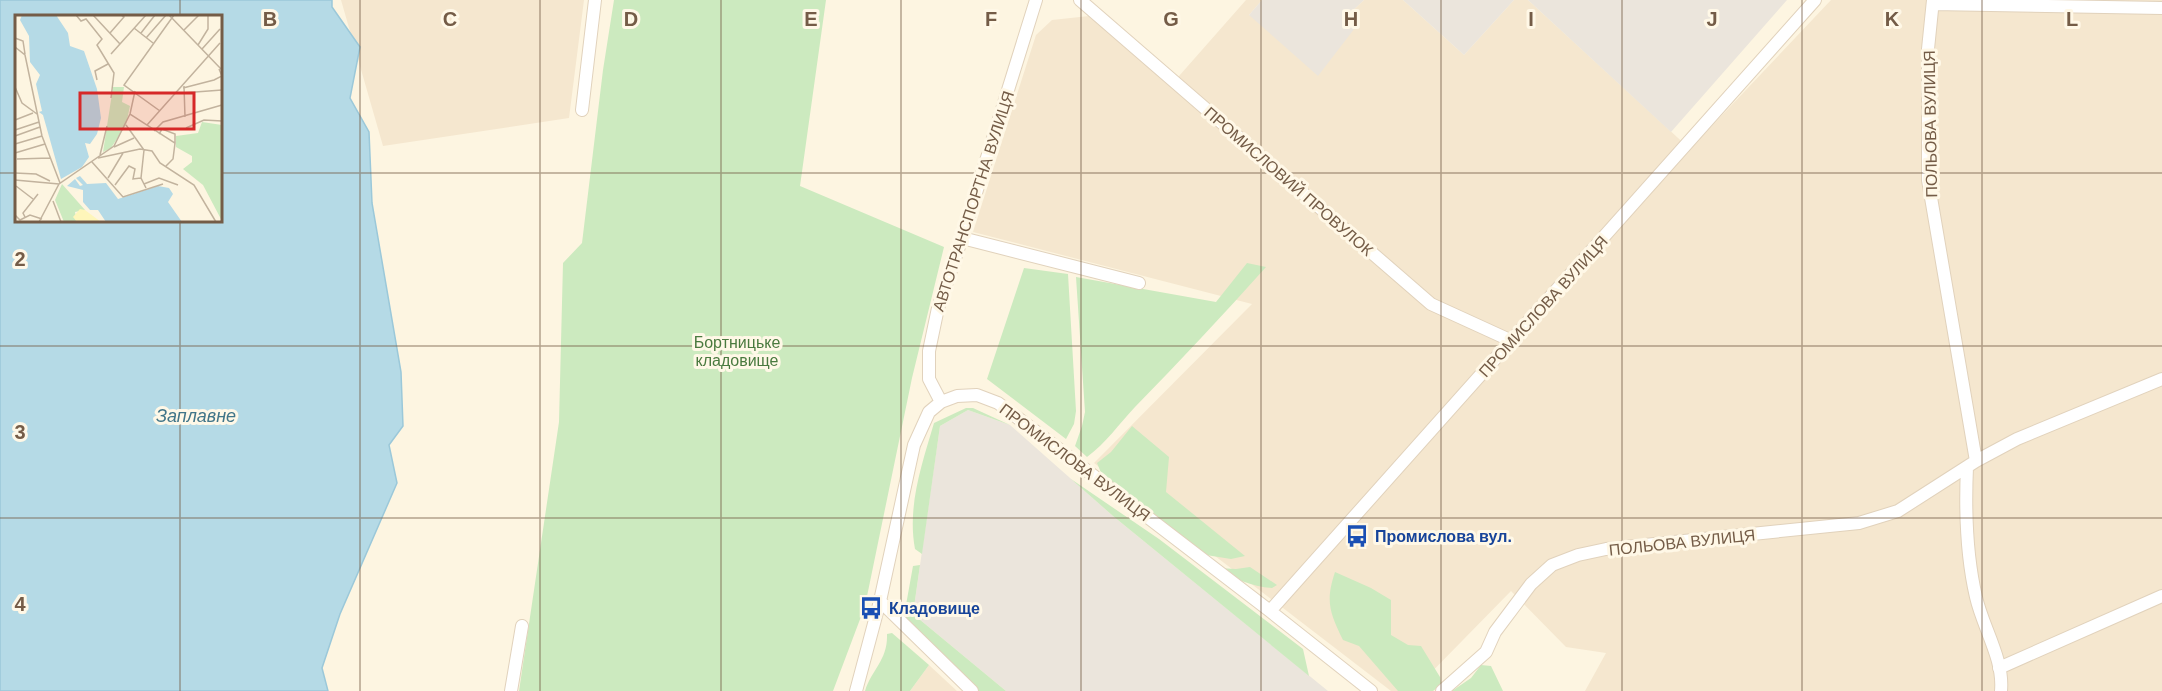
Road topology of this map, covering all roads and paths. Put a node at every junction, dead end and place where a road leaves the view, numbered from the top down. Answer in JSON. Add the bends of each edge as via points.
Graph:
{"nodes":[{"id":1,"x":595,"y":0,"type":"edge"},
{"id":2,"x":1036,"y":0,"type":"edge"},
{"id":3,"x":1080,"y":0,"type":"edge"},
{"id":4,"x":1815,"y":0,"type":"edge"},
{"id":5,"x":1933,"y":2,"type":"edge"},
{"id":6,"x":2162,"y":8,"type":"edge"},
{"id":7,"x":582,"y":110,"type":"dead end"},
{"id":8,"x":962,"y":238,"type":"junction"},
{"id":9,"x":1139,"y":283,"type":"dead end"},
{"id":10,"x":1512,"y":341,"type":"junction"},
{"id":11,"x":2162,"y":379,"type":"edge"},
{"id":12,"x":941,"y":402,"type":"junction"},
{"id":13,"x":1972,"y":464,"type":"junction"},
{"id":14,"x":2162,"y":596,"type":"edge"},
{"id":15,"x":879,"y":601,"type":"junction"},
{"id":16,"x":1270,"y":611,"type":"junction"},
{"id":17,"x":522,"y":626,"type":"dead end"},
{"id":18,"x":1999,"y":668,"type":"junction"},
{"id":19,"x":511,"y":691,"type":"edge"},
{"id":20,"x":856,"y":691,"type":"edge"},
{"id":21,"x":972,"y":691,"type":"edge"},
{"id":22,"x":1371,"y":691,"type":"edge"},
{"id":23,"x":1442,"y":691,"type":"edge"},
{"id":24,"x":2001,"y":691,"type":"edge"}],
"edges":[{"from":1,"to":7,"type":"street"},
{"from":2,"to":8,"type":"street","name":"АВТОТРАНСПОРТНА ВУЛИЦЯ"},
{"from":3,"to":10,"type":"street","name":"ПРОМИСЛОВИЙ ПРОВУЛОК","via":[[1431,304]]},
{"from":4,"to":10,"type":"street","name":"ПРОМИСЛОВА ВУЛИЦЯ"},
{"from":5,"to":6,"type":"street"},
{"from":5,"to":13,"type":"street","name":"ПОЛЬОВА ВУЛИЦЯ","via":[[1928,49],[1928,180]]},
{"from":8,"to":9,"type":"street"},
{"from":8,"to":12,"type":"street","name":"АВТОТРАНСПОРТНА ВУЛИЦЯ","via":[[938,308],[929,351],[929,379]]},
{"from":10,"to":16,"type":"street","name":"ПРОМИСЛОВА ВУЛИЦЯ"},
{"from":11,"to":13,"type":"street","name":"ПОЛЬОВА ВУЛИЦЯ","via":[[2017,439]]},
{"from":12,"to":15,"type":"street","via":[[929,412],[914,445]]},
{"from":12,"to":16,"type":"street","name":"ПРОМИСЛОВА ВУЛИЦЯ","via":[[977,395],[998,404]]},
{"from":13,"to":18,"type":"street","name":"ПОЛЬОВА ВУЛИЦЯ","via":[[1965,509],[1969,560],[1976,599]]},
{"from":13,"to":23,"type":"street","name":"ПОЛЬОВА ВУЛИЦЯ","via":[[1898,512],[1869,521],[1606,549],[1552,566],[1531,584],[1486,652]]},
{"from":14,"to":18,"type":"street"},
{"from":15,"to":20,"type":"street"},
{"from":15,"to":21,"type":"street"},
{"from":16,"to":22,"type":"street","name":"ПРОМИСЛОВА ВУЛИЦЯ"},
{"from":17,"to":19,"type":"street"},
{"from":18,"to":24,"type":"street","name":"ПОЛЬОВА ВУЛИЦЯ"}]}
